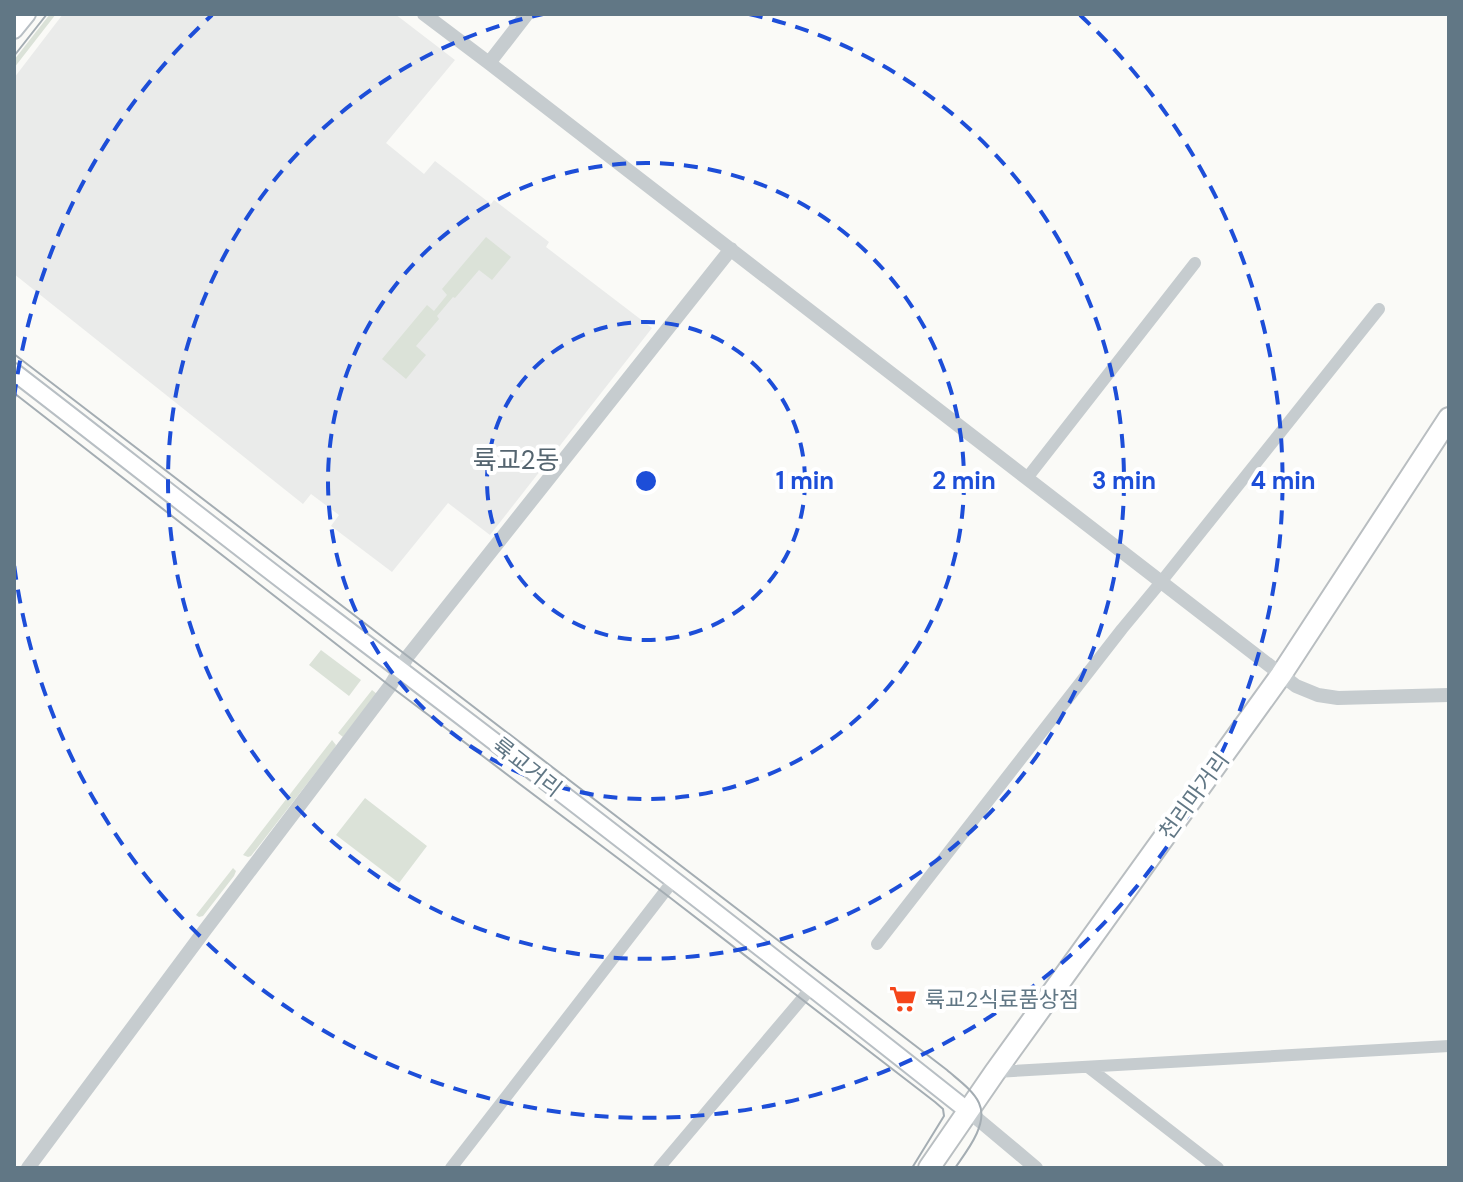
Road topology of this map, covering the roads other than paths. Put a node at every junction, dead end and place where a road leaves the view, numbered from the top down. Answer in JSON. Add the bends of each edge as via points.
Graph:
{"nodes":[{"id":1,"x":27,"y":14,"type":"edge"},
{"id":2,"x":424,"y":14,"type":"edge"},
{"id":3,"x":527,"y":14,"type":"edge"},
{"id":4,"x":14,"y":30,"type":"edge"},
{"id":5,"x":489,"y":63,"type":"junction"},
{"id":6,"x":731,"y":249,"type":"junction"},
{"id":7,"x":1195,"y":263,"type":"dead end"},
{"id":8,"x":1379,"y":309,"type":"dead end"},
{"id":9,"x":14,"y":372,"type":"edge"},
{"id":10,"x":1449,"y":418,"type":"edge"},
{"id":11,"x":1027,"y":478,"type":"junction"},
{"id":12,"x":1161,"y":582,"type":"junction"},
{"id":13,"x":400,"y":667,"type":"junction"},
{"id":14,"x":1281,"y":675,"type":"junction"},
{"id":15,"x":1449,"y":695,"type":"edge"},
{"id":16,"x":673,"y":881,"type":"junction"},
{"id":17,"x":877,"y":944,"type":"dead end"},
{"id":18,"x":812,"y":987,"type":"junction"},
{"id":19,"x":1449,"y":1046,"type":"edge"},
{"id":20,"x":1088,"y":1067,"type":"junction"},
{"id":21,"x":995,"y":1072,"type":"junction"},
{"id":22,"x":968,"y":1111,"type":"junction"},
{"id":23,"x":28,"y":1168,"type":"edge"},
{"id":24,"x":451,"y":1168,"type":"edge"},
{"id":25,"x":659,"y":1168,"type":"edge"},
{"id":26,"x":929,"y":1168,"type":"edge"},
{"id":27,"x":1036,"y":1168,"type":"edge"},
{"id":28,"x":1218,"y":1168,"type":"edge"}],
"edges":[{"from":1,"to":4,"type":"main road"},
{"from":2,"to":5,"type":"street"},
{"from":3,"to":5,"type":"street"},
{"from":5,"to":6,"type":"street"},
{"from":6,"to":11,"type":"street"},
{"from":6,"to":13,"type":"street"},
{"from":7,"to":11,"type":"street"},
{"from":8,"to":12,"type":"street"},
{"from":9,"to":13,"type":"main road","name":"륙교거리"},
{"from":10,"to":14,"type":"highway","name":"천리마거리"},
{"from":11,"to":12,"type":"street"},
{"from":12,"to":14,"type":"street"},
{"from":12,"to":17,"type":"street"},
{"from":13,"to":16,"type":"main road","name":"륙교거리"},
{"from":13,"to":23,"type":"street"},
{"from":14,"to":15,"type":"street","via":[[1328,697]]},
{"from":14,"to":21,"type":"highway","name":"천리마거리"},
{"from":16,"to":18,"type":"main road","name":"륙교거리"},
{"from":16,"to":24,"type":"street"},
{"from":18,"to":22,"type":"main road","name":"륙교거리"},
{"from":18,"to":25,"type":"street"},
{"from":19,"to":20,"type":"street"},
{"from":20,"to":21,"type":"street"},
{"from":20,"to":28,"type":"street"},
{"from":21,"to":22,"type":"highway","name":"천리마거리"},
{"from":22,"to":26,"type":"highway","name":"천리마거리"},
{"from":22,"to":27,"type":"street","name":"륙교거리"}]}
